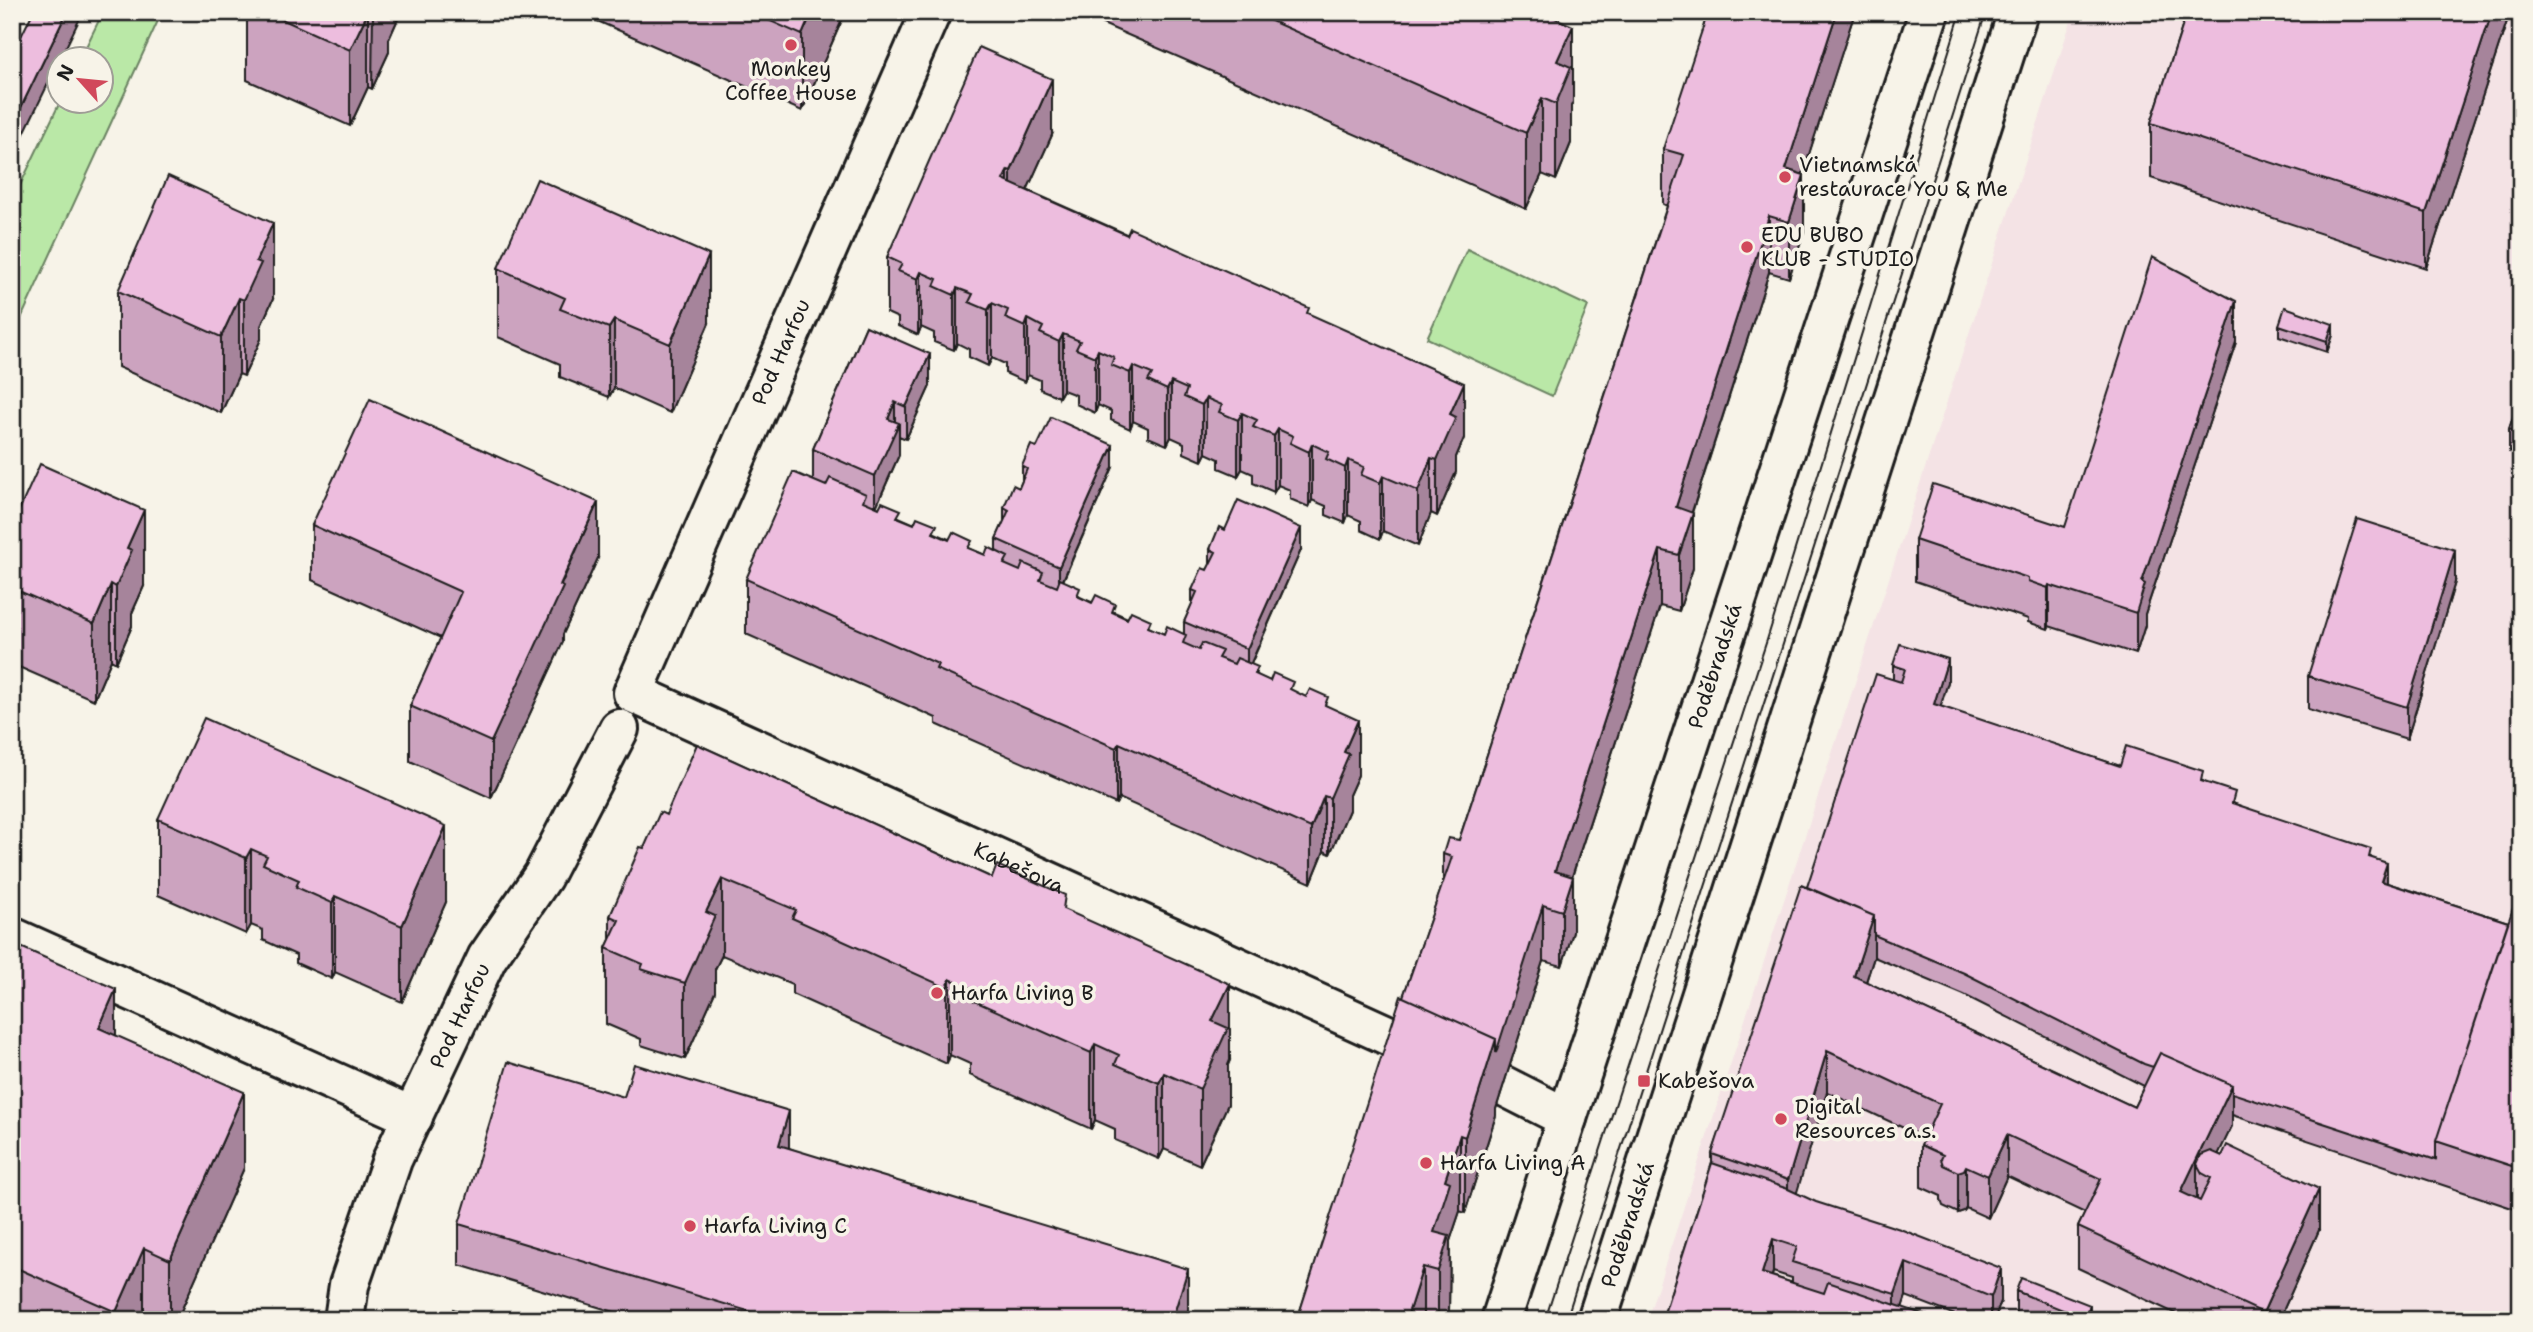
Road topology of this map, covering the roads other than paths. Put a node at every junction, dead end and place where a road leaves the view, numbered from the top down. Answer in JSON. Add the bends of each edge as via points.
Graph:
{"nodes":[{"id":1,"x":931,"y":12,"type":"edge"},
{"id":2,"x":1929,"y":12,"type":"edge"},
{"id":3,"x":2018,"y":12,"type":"edge"},
{"id":4,"x":633,"y":693,"type":"joint"},
{"id":5,"x":619,"y":729,"type":"dead end"},
{"id":6,"x":12,"y":937,"type":"edge"},
{"id":7,"x":1405,"y":1043,"type":"edge"},
{"id":8,"x":1502,"y":1085,"type":"edge"},
{"id":9,"x":413,"y":1117,"type":"junction"},
{"id":10,"x":1567,"y":1118,"type":"junction"},
{"id":11,"x":344,"y":1320,"type":"edge"},
{"id":12,"x":1501,"y":1320,"type":"edge"},
{"id":13,"x":1597,"y":1320,"type":"edge"}],
"edges":[{"from":1,"to":4,"type":"street","name":"Pod Harfou"},
{"from":2,"to":10,"type":"street","name":"Poděbradská"},
{"from":3,"to":13,"type":"street","name":"Poděbradská"},
{"from":4,"to":7,"type":"street","name":"Kabešova"},
{"from":5,"to":9,"type":"street","name":"Pod Harfou","via":[[543,876],[487,958]]},
{"from":6,"to":9,"type":"street"},
{"from":8,"to":10,"type":"street"},
{"from":9,"to":11,"type":"street","name":"Pod Harfou","via":[[349,1285]]},
{"from":10,"to":12,"type":"street","name":"Poděbradská"}]}
